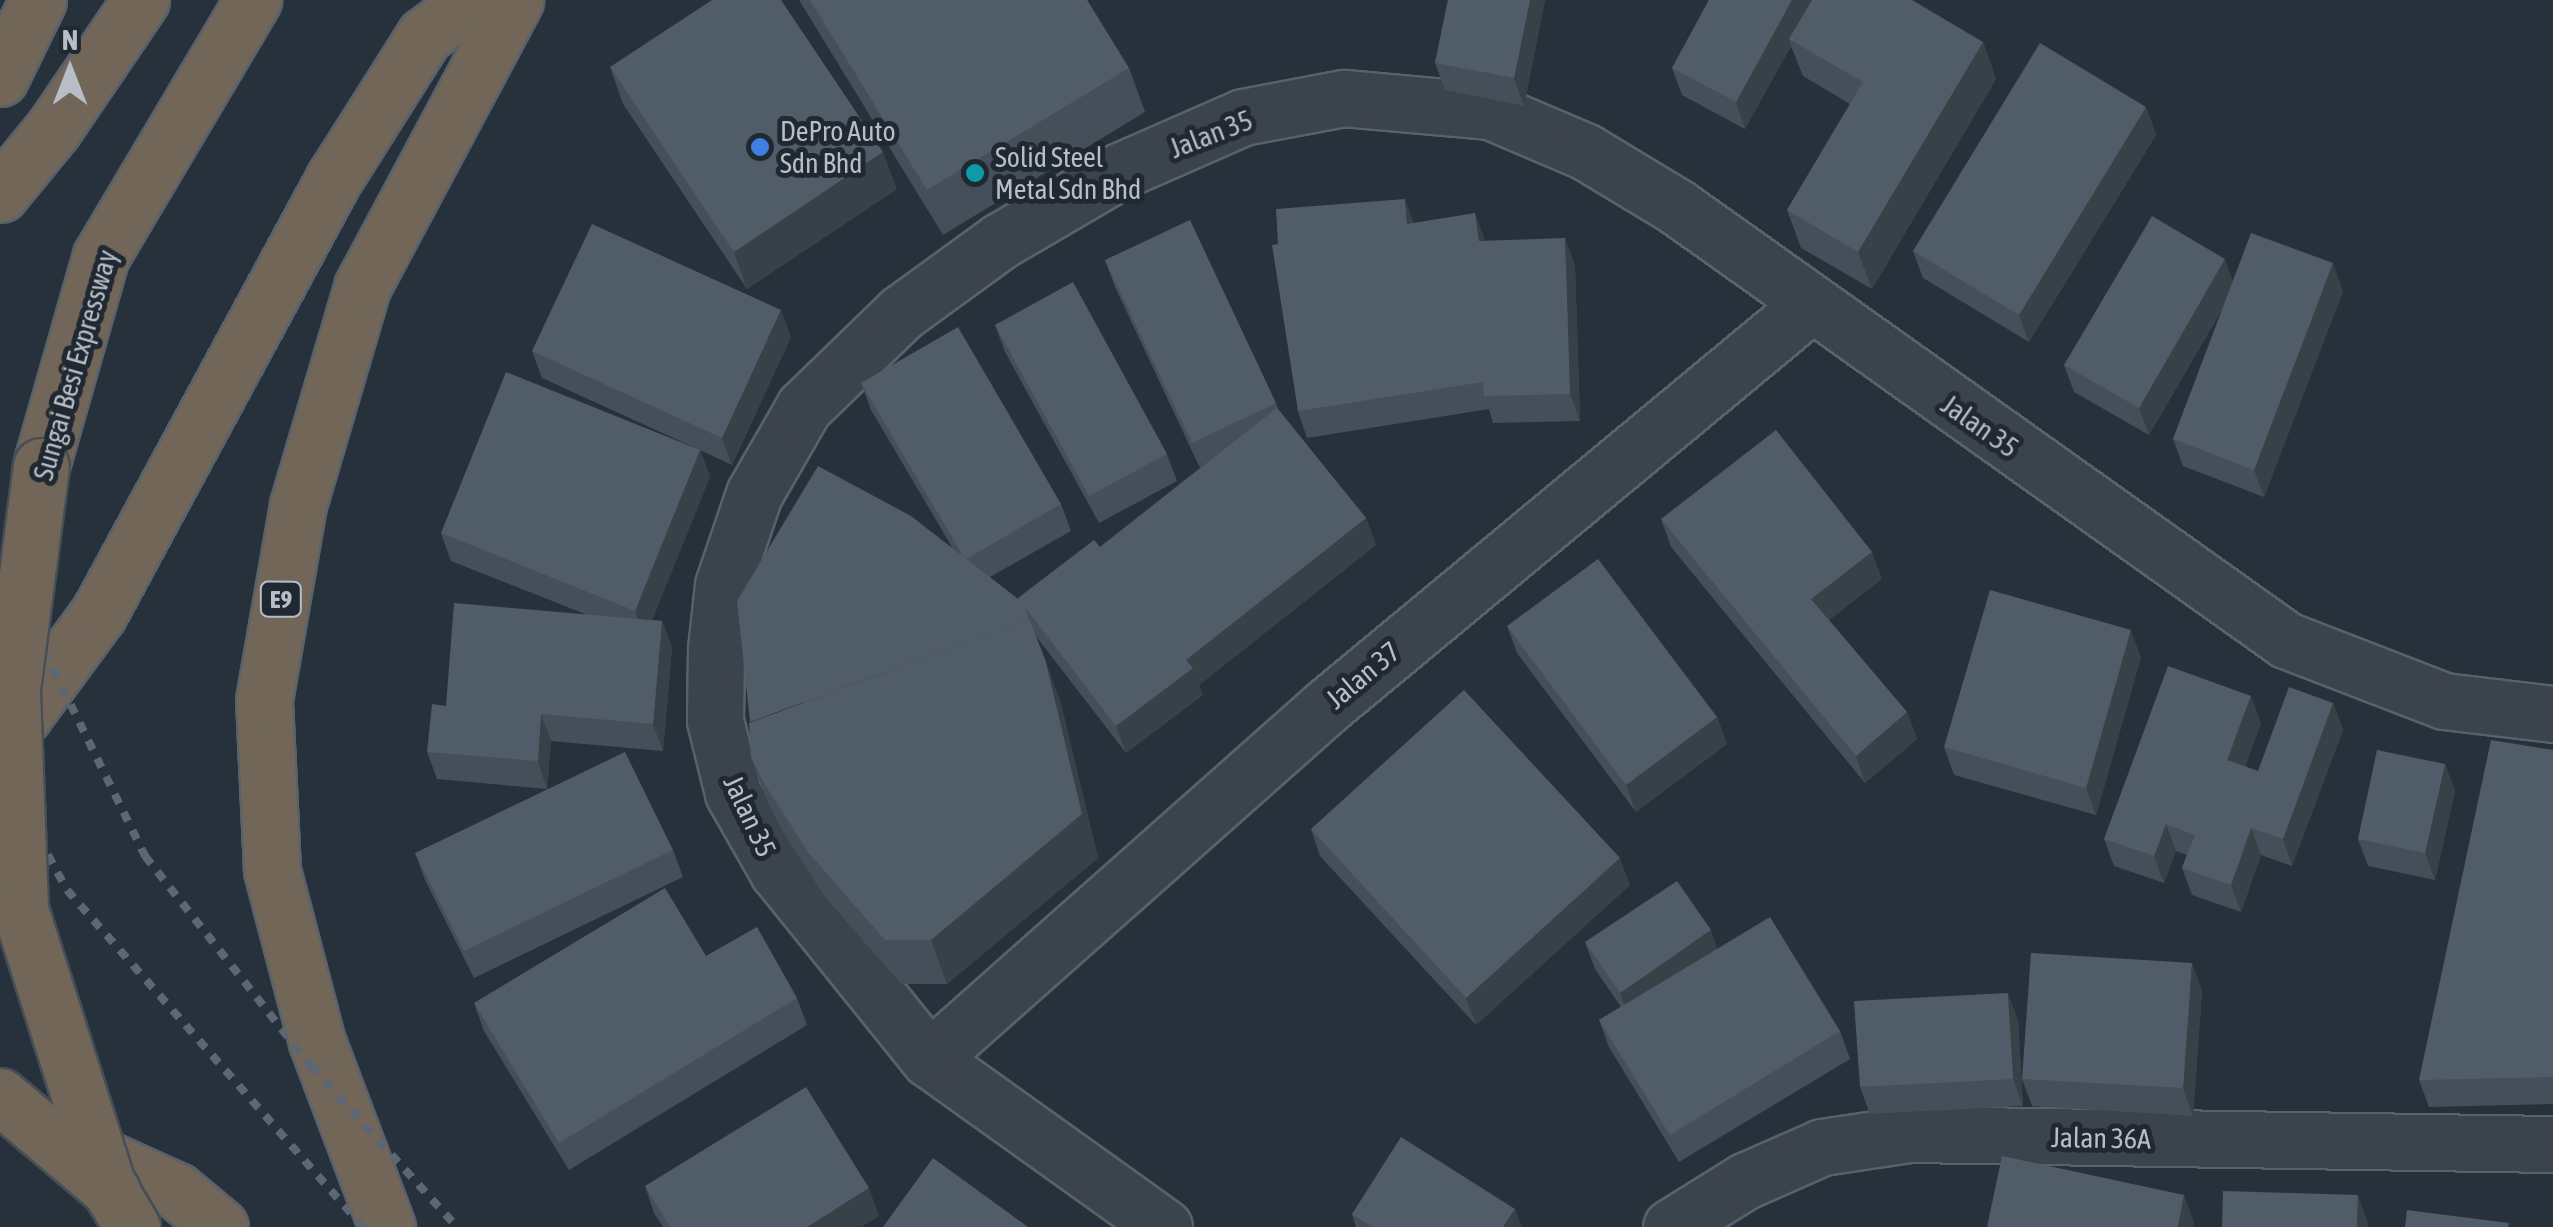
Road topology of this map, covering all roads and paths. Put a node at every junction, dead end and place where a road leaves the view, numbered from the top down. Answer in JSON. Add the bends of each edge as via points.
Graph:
{"nodes":[{"id":1,"x":38,"y":0,"type":"edge"},
{"id":2,"x":141,"y":0,"type":"edge"},
{"id":3,"x":253,"y":0,"type":"edge"},
{"id":4,"x":472,"y":0,"type":"edge"},
{"id":5,"x":515,"y":0,"type":"edge"},
{"id":6,"x":0,"y":78,"type":"edge"},
{"id":7,"x":0,"y":194,"type":"edge"},
{"id":8,"x":1809,"y":306,"type":"junction"},
{"id":9,"x":0,"y":597,"type":"edge"},
{"id":10,"x":99,"y":613,"type":"junction"},
{"id":11,"x":2553,"y":714,"type":"edge"},
{"id":12,"x":0,"y":736,"type":"edge"},
{"id":13,"x":929,"y":1058,"type":"junction"},
{"id":14,"x":0,"y":1096,"type":"edge"},
{"id":15,"x":0,"y":1128,"type":"edge"},
{"id":16,"x":2553,"y":1144,"type":"edge"},
{"id":17,"x":132,"y":1227,"type":"edge"},
{"id":18,"x":155,"y":1227,"type":"edge"},
{"id":19,"x":220,"y":1227,"type":"edge"},
{"id":20,"x":387,"y":1227,"type":"edge"},
{"id":21,"x":1164,"y":1227,"type":"edge"},
{"id":22,"x":1671,"y":1227,"type":"edge"}],
"edges":[{"from":1,"to":6,"type":"highway"},
{"from":2,"to":7,"type":"highway"},
{"from":3,"to":17,"type":"highway","name":"Sungai Besi Expressway","bridge":true,"via":[[101,256],[41,466],[12,690],[20,909],[108,1186]]},
{"from":4,"to":10,"type":"highway","via":[[424,36],[336,176]]},
{"from":5,"to":20,"type":"highway","number":"E9","via":[[362,287],[298,504],[264,700],[272,870],[317,1042]]},
{"from":8,"to":11,"type":"street","name":"Jalan 35","via":[[2286,640],[2444,702]]},
{"from":8,"to":13,"type":"street","name":"Jalan 37","via":[[1328,705]]},
{"from":8,"to":13,"type":"street","name":"Jalan 35","via":[[1677,207],[1586,152],[1490,111],[1344,98],[1242,118],[1120,171],[1000,241],[901,313],[804,407],[754,494],[722,585],[715,720],[733,793],[778,872]]},
{"from":9,"to":10,"type":"highway"},
{"from":10,"to":12,"type":"highway","via":[[24,716]]},
{"from":13,"to":21,"type":"street","name":"Jalan 35"},
{"from":14,"to":18,"type":"highway","bridge":true},
{"from":15,"to":19,"type":"highway","via":[[62,1139],[176,1191]]},
{"from":16,"to":22,"type":"street","name":"Jalan 36A","via":[[1909,1134],[1822,1147],[1746,1181]]}]}
